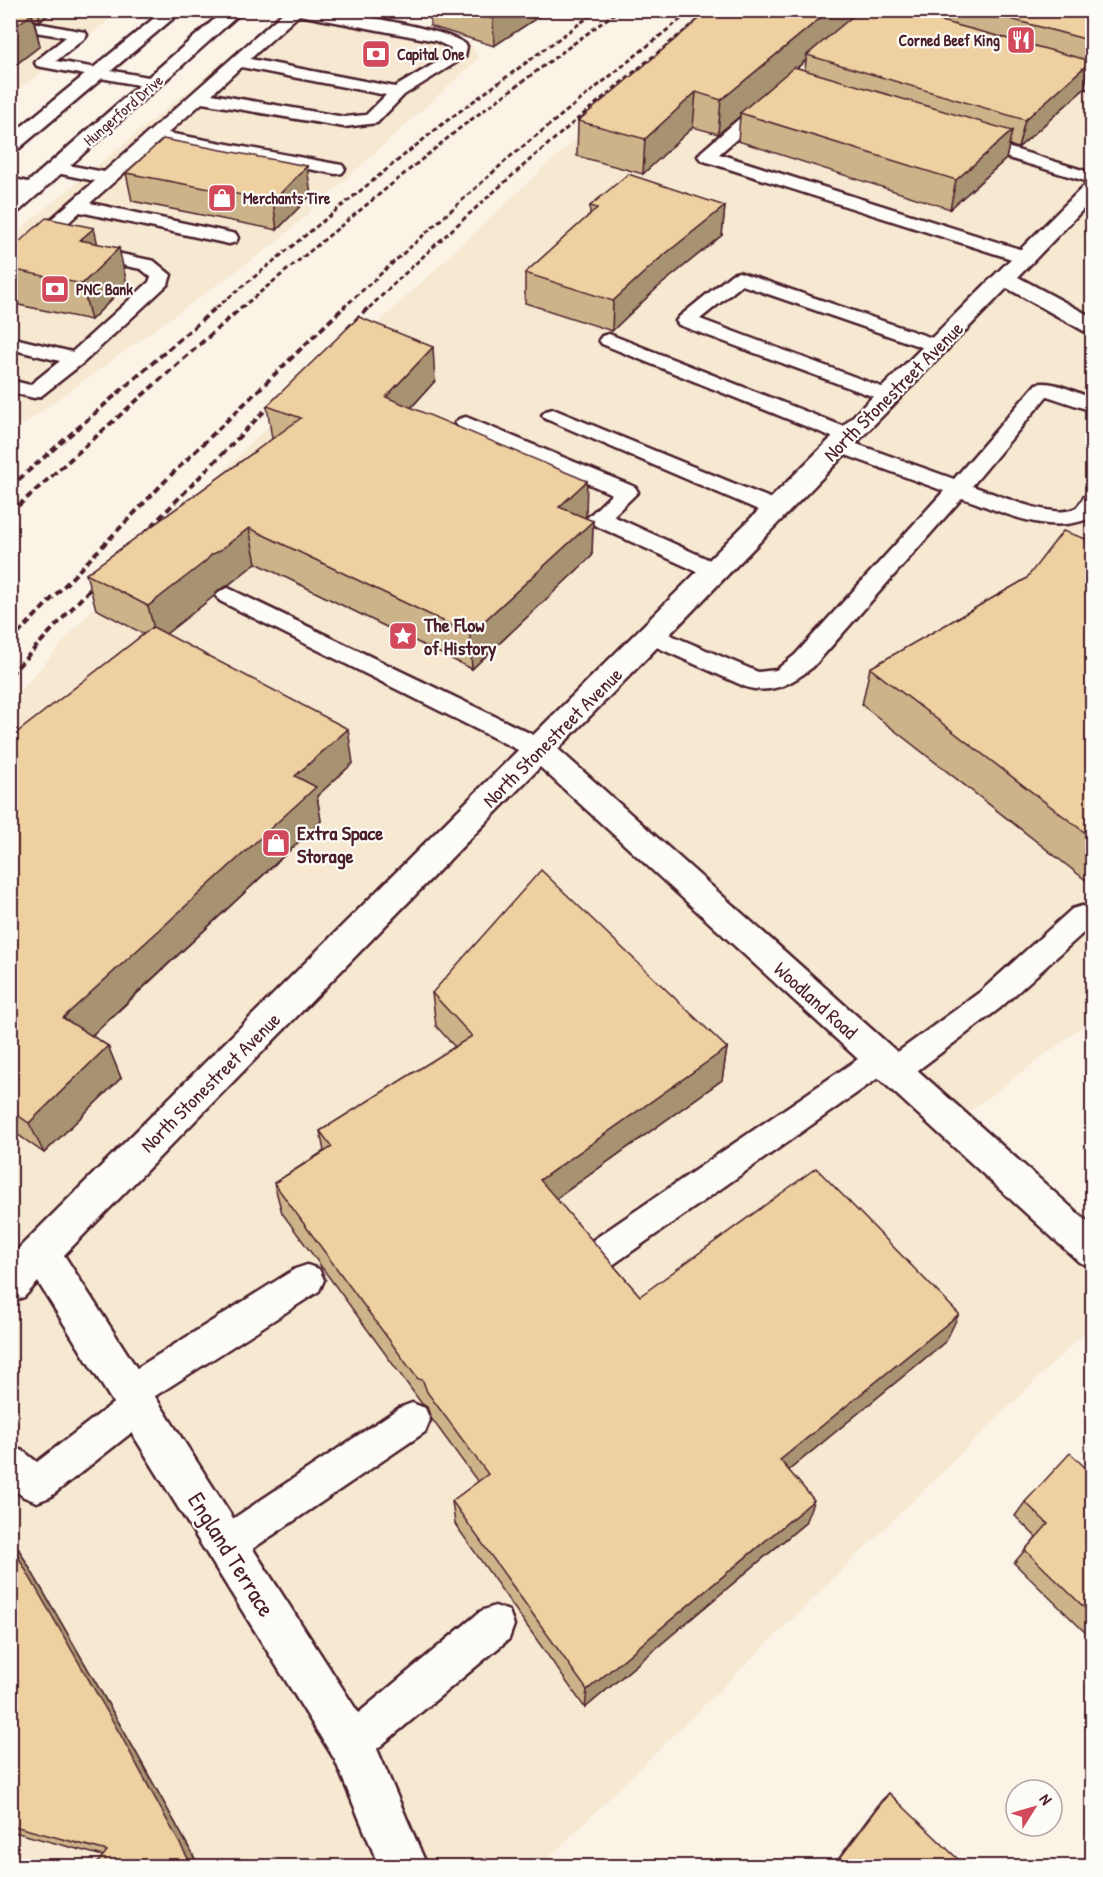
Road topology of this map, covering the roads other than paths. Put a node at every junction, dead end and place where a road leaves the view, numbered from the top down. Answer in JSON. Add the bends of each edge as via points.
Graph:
{"nodes":[{"id":1,"x":236,"y":10,"type":"edge"},
{"id":2,"x":296,"y":10,"type":"edge"},
{"id":3,"x":168,"y":11,"type":"edge"},
{"id":4,"x":10,"y":24,"type":"edge"},
{"id":5,"x":238,"y":62,"type":"junction"},
{"id":6,"x":1035,"y":68,"type":"edge"},
{"id":7,"x":98,"y":74,"type":"junction"},
{"id":8,"x":154,"y":83,"type":"junction"},
{"id":9,"x":1092,"y":84,"type":"edge"},
{"id":10,"x":398,"y":92,"type":"junction"},
{"id":11,"x":779,"y":93,"type":"edge"},
{"id":12,"x":199,"y":97,"type":"junction"},
{"id":13,"x":156,"y":136,"type":"junction"},
{"id":14,"x":957,"y":137,"type":"edge"},
{"id":15,"x":10,"y":146,"type":"edge"},
{"id":16,"x":58,"y":168,"type":"junction"},
{"id":17,"x":336,"y":169,"type":"dead end"},
{"id":18,"x":108,"y":178,"type":"junction"},
{"id":19,"x":1092,"y":178,"type":"edge"},
{"id":20,"x":10,"y":184,"type":"edge"},
{"id":21,"x":34,"y":189,"type":"junction"},
{"id":22,"x":1092,"y":189,"type":"edge"},
{"id":23,"x":77,"y":206,"type":"junction"},
{"id":24,"x":10,"y":209,"type":"edge"},
{"id":25,"x":229,"y":238,"type":"dead end"},
{"id":26,"x":37,"y":241,"type":"junction"},
{"id":27,"x":1025,"y":257,"type":"junction"},
{"id":28,"x":10,"y":265,"type":"edge"},
{"id":29,"x":1004,"y":278,"type":"junction"},
{"id":30,"x":1092,"y":326,"type":"edge"},
{"id":31,"x":609,"y":340,"type":"dead end"},
{"id":32,"x":10,"y":343,"type":"edge"},
{"id":33,"x":937,"y":346,"type":"junction"},
{"id":34,"x":75,"y":359,"type":"junction"},
{"id":35,"x":10,"y":386,"type":"edge"},
{"id":36,"x":888,"y":396,"type":"junction"},
{"id":37,"x":1092,"y":405,"type":"edge"},
{"id":38,"x":553,"y":415,"type":"dead end"},
{"id":39,"x":465,"y":423,"type":"dead end"},
{"id":40,"x":843,"y":440,"type":"junction"},
{"id":41,"x":958,"y":489,"type":"junction"},
{"id":42,"x":1092,"y":502,"type":"edge"},
{"id":43,"x":776,"y":509,"type":"junction"},
{"id":44,"x":715,"y":571,"type":"junction"},
{"id":45,"x":228,"y":596,"type":"dead end"},
{"id":46,"x":652,"y":635,"type":"junction"},
{"id":47,"x":539,"y":749,"type":"junction"},
{"id":48,"x":1082,"y":917,"type":"dead end"},
{"id":49,"x":888,"y":1065,"type":"junction"},
{"id":50,"x":1092,"y":1250,"type":"edge"},
{"id":51,"x":41,"y":1252,"type":"junction"},
{"id":52,"x":602,"y":1253,"type":"edge"},
{"id":53,"x":307,"y":1280,"type":"dead end"},
{"id":54,"x":10,"y":1284,"type":"edge"},
{"id":55,"x":134,"y":1399,"type":"junction"},
{"id":56,"x":412,"y":1420,"type":"dead end"},
{"id":57,"x":10,"y":1464,"type":"edge"},
{"id":58,"x":226,"y":1545,"type":"junction"},
{"id":59,"x":495,"y":1624,"type":"dead end"},
{"id":60,"x":352,"y":1744,"type":"junction"},
{"id":61,"x":403,"y":1866,"type":"edge"}],
"edges":[{"from":1,"to":8,"type":"street","name":"Hungerford Drive"},
{"from":2,"to":5,"type":"lane"},
{"from":2,"to":10,"type":"lane","via":[[440,37],[459,46],[457,57]]},
{"from":3,"to":7,"type":"street"},
{"from":4,"to":7,"type":"lane","via":[[79,35],[43,63]]},
{"from":5,"to":10,"type":"lane"},
{"from":5,"to":12,"type":"lane"},
{"from":6,"to":9,"type":"lane"},
{"from":7,"to":8,"type":"lane"},
{"from":7,"to":15,"type":"street"},
{"from":8,"to":16,"type":"street","name":"Hungerford Drive"},
{"from":10,"to":12,"type":"lane","via":[[371,118],[344,123]]},
{"from":11,"to":27,"type":"lane","via":[[707,156]]},
{"from":12,"to":13,"type":"lane"},
{"from":13,"to":17,"type":"lane"},
{"from":13,"to":18,"type":"lane"},
{"from":14,"to":19,"type":"lane"},
{"from":16,"to":18,"type":"lane"},
{"from":16,"to":21,"type":"street","name":"Hungerford Drive"},
{"from":18,"to":23,"type":"lane"},
{"from":20,"to":21,"type":"street"},
{"from":21,"to":24,"type":"street","name":"Hungerford Drive"},
{"from":22,"to":27,"type":"street","name":"North Stonestreet Avenue"},
{"from":23,"to":25,"type":"lane"},
{"from":23,"to":26,"type":"lane"},
{"from":26,"to":28,"type":"lane"},
{"from":26,"to":34,"type":"lane","via":[[147,265],[161,275],[158,284]]},
{"from":27,"to":29,"type":"street","name":"North Stonestreet Avenue"},
{"from":29,"to":30,"type":"street"},
{"from":29,"to":33,"type":"street","name":"North Stonestreet Avenue"},
{"from":31,"to":40,"type":"lane"},
{"from":32,"to":34,"type":"lane"},
{"from":33,"to":36,"type":"street","name":"North Stonestreet Avenue"},
{"from":33,"to":36,"type":"lane","via":[[739,278],[686,321]]},
{"from":34,"to":35,"type":"lane","via":[[34,392]]},
{"from":36,"to":40,"type":"street","name":"North Stonestreet Avenue"},
{"from":37,"to":41,"type":"lane","via":[[1043,388]]},
{"from":38,"to":43,"type":"lane"},
{"from":39,"to":44,"type":"lane","via":[[627,492],[598,518]]},
{"from":40,"to":41,"type":"lane"},
{"from":40,"to":43,"type":"street","name":"North Stonestreet Avenue"},
{"from":41,"to":42,"type":"lane","via":[[1042,517],[1064,519],[1084,513]]},
{"from":41,"to":46,"type":"lane","via":[[804,661],[782,678],[755,681]]},
{"from":43,"to":44,"type":"street","name":"North Stonestreet Avenue"},
{"from":44,"to":46,"type":"street","name":"North Stonestreet Avenue"},
{"from":45,"to":47,"type":"lane"},
{"from":46,"to":47,"type":"street","name":"North Stonestreet Avenue"},
{"from":47,"to":49,"type":"street","name":"Woodland Road"},
{"from":47,"to":51,"type":"street","name":"North Stonestreet Avenue"},
{"from":48,"to":49,"type":"lane","via":[[990,1000]]},
{"from":49,"to":50,"type":"street","name":"Woodland Road"},
{"from":49,"to":52,"type":"lane"},
{"from":51,"to":54,"type":"street","name":"North Stonestreet Avenue"},
{"from":51,"to":55,"type":"street","name":"England Terrace"},
{"from":53,"to":55,"type":"lane"},
{"from":55,"to":57,"type":"lane","via":[[37,1484]]},
{"from":55,"to":58,"type":"street","name":"England Terrace"},
{"from":56,"to":58,"type":"lane"},
{"from":58,"to":60,"type":"street","name":"England Terrace"},
{"from":59,"to":60,"type":"lane"},
{"from":60,"to":61,"type":"street","name":"England Terrace"}]}
